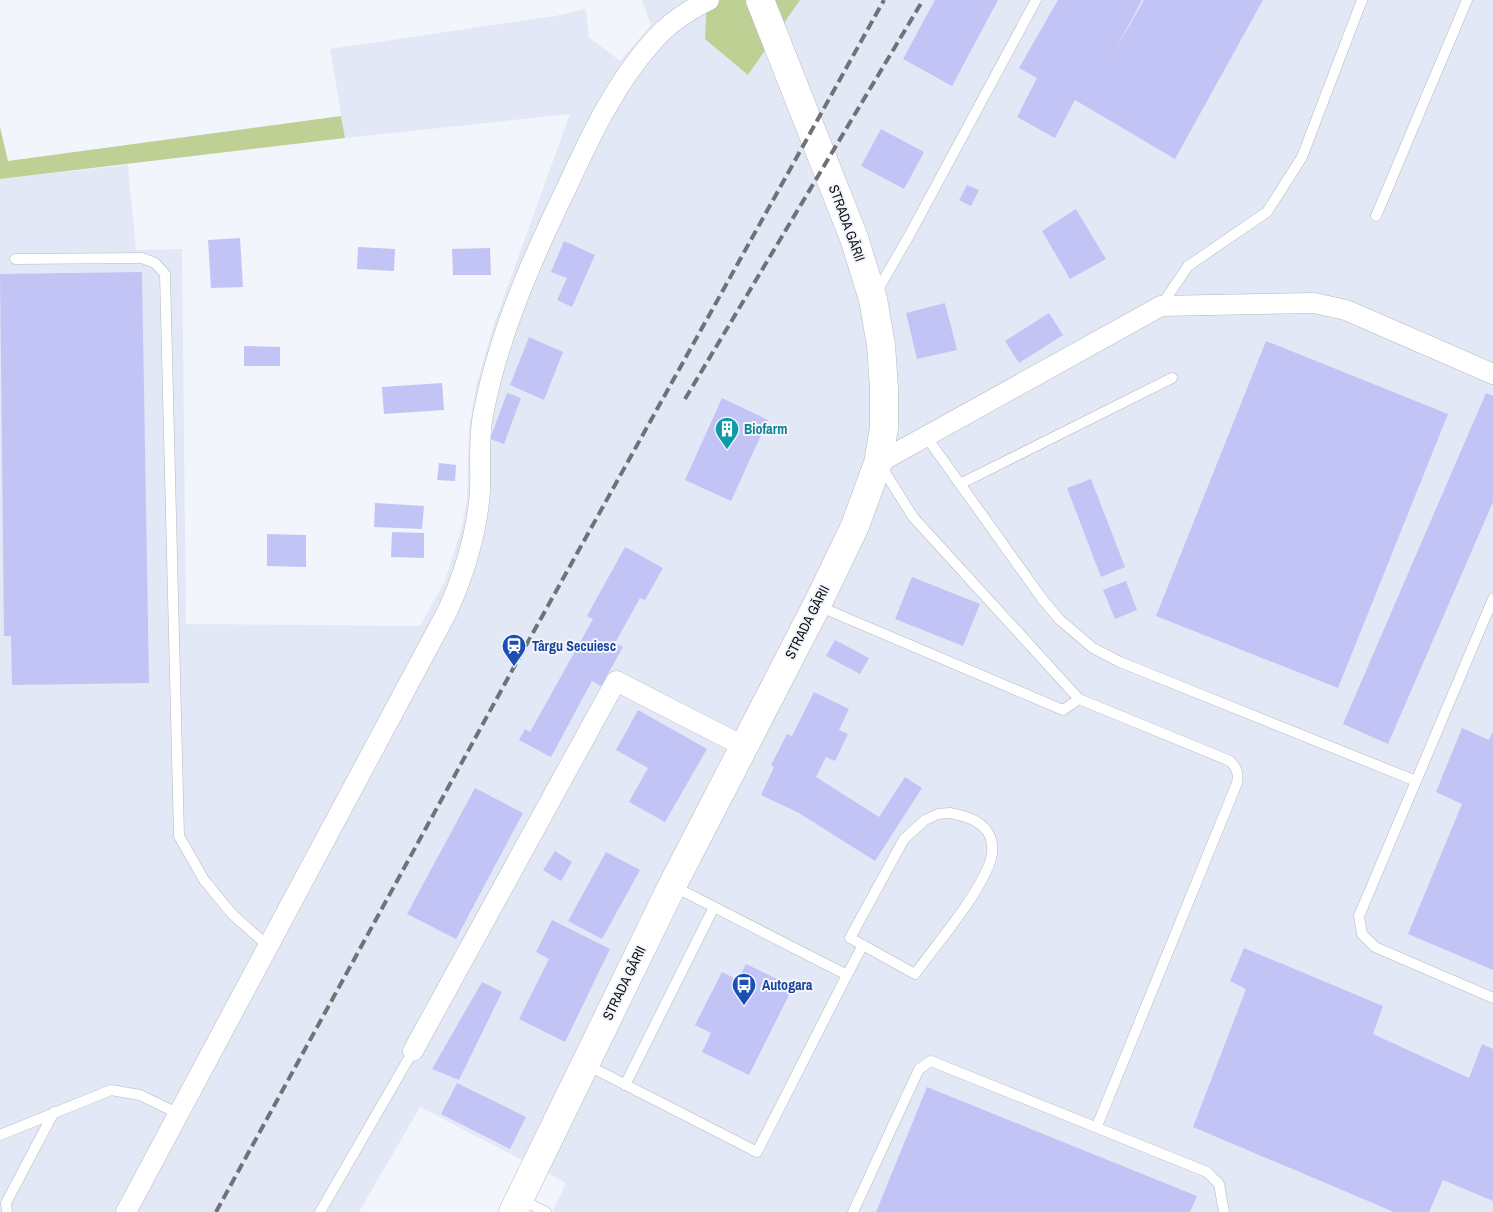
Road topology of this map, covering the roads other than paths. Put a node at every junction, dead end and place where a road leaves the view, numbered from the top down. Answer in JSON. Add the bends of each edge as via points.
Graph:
{"nodes":[{"id":1,"x":708,"y":0,"type":"edge"},
{"id":2,"x":760,"y":0,"type":"edge"},
{"id":3,"x":1036,"y":0,"type":"edge"},
{"id":4,"x":1362,"y":0,"type":"edge"},
{"id":5,"x":1467,"y":0,"type":"edge"},
{"id":6,"x":1376,"y":216,"type":"dead end"},
{"id":7,"x":15,"y":259,"type":"dead end"},
{"id":8,"x":873,"y":299,"type":"junction"},
{"id":9,"x":1161,"y":306,"type":"junction"},
{"id":10,"x":1493,"y":374,"type":"edge"},
{"id":11,"x":1172,"y":378,"type":"dead end"},
{"id":12,"x":925,"y":435,"type":"junction"},
{"id":13,"x":878,"y":463,"type":"junction"},
{"id":14,"x":960,"y":484,"type":"junction"},
{"id":15,"x":1493,"y":599,"type":"edge"},
{"id":16,"x":816,"y":605,"type":"junction"},
{"id":17,"x":1079,"y":699,"type":"junction"},
{"id":18,"x":743,"y":746,"type":"junction"},
{"id":19,"x":1416,"y":781,"type":"junction"},
{"id":20,"x":672,"y":886,"type":"junction"},
{"id":21,"x":714,"y":907,"type":"junction"},
{"id":22,"x":863,"y":945,"type":"junction"},
{"id":23,"x":269,"y":947,"type":"junction"},
{"id":24,"x":847,"y":975,"type":"junction"},
{"id":25,"x":1493,"y":998,"type":"edge"},
{"id":26,"x":413,"y":1050,"type":"joint"},
{"id":27,"x":585,"y":1064,"type":"junction"},
{"id":28,"x":625,"y":1085,"type":"junction"},
{"id":29,"x":54,"y":1112,"type":"junction"},
{"id":30,"x":179,"y":1114,"type":"junction"},
{"id":31,"x":1097,"y":1126,"type":"junction"},
{"id":32,"x":0,"y":1135,"type":"edge"},
{"id":33,"x":516,"y":1206,"type":"edge"},
{"id":34,"x":8,"y":1212,"type":"edge"},
{"id":35,"x":126,"y":1212,"type":"edge"},
{"id":36,"x":320,"y":1212,"type":"edge"},
{"id":37,"x":546,"y":1212,"type":"edge"},
{"id":38,"x":853,"y":1212,"type":"edge"},
{"id":39,"x":1224,"y":1212,"type":"edge"}],
"edges":[{"from":1,"to":23,"type":"street","via":[[654,39],[632,68],[591,135],[540,242],[514,307],[489,388],[480,437],[480,491],[476,521],[472,545],[458,586]]},
{"from":2,"to":8,"type":"main road","name":"STRADA GĂRII","via":[[854,238]]},
{"from":3,"to":8,"type":"lane"},
{"from":4,"to":9,"type":"lane","via":[[1302,157],[1267,212],[1188,266]]},
{"from":5,"to":6,"type":"lane"},
{"from":7,"to":23,"type":"lane","via":[[142,258],[155,263],[165,274],[179,836],[210,887],[232,914]]},
{"from":8,"to":13,"type":"main road","name":"STRADA GĂRII","via":[[884,388],[884,428]]},
{"from":9,"to":10,"type":"street","via":[[1314,303],[1346,310]]},
{"from":9,"to":12,"type":"street"},
{"from":11,"to":14,"type":"lane"},
{"from":12,"to":13,"type":"street"},
{"from":12,"to":14,"type":"lane"},
{"from":13,"to":16,"type":"main road","name":"STRADA GĂRII","via":[[855,526]]},
{"from":13,"to":17,"type":"lane","via":[[913,516]]},
{"from":14,"to":19,"type":"lane","via":[[1043,600],[1074,634],[1093,648],[1120,662]]},
{"from":15,"to":19,"type":"lane"},
{"from":16,"to":17,"type":"lane","via":[[1063,710]]},
{"from":16,"to":18,"type":"main road","name":"STRADA GĂRII"},
{"from":17,"to":31,"type":"lane","via":[[1230,761],[1238,776]]},
{"from":18,"to":20,"type":"main road","name":"STRADA GĂRII"},
{"from":18,"to":26,"type":"street","via":[[616,681]]},
{"from":19,"to":25,"type":"lane","via":[[1359,916],[1362,934],[1375,947]]},
{"from":20,"to":21,"type":"lane"},
{"from":20,"to":27,"type":"main road","name":"STRADA GĂRII"},
{"from":21,"to":24,"type":"lane"},
{"from":21,"to":28,"type":"lane"},
{"from":22,"to":22,"type":"lane","via":[[850,938],[904,839],[915,827],[938,814],[950,812],[980,823],[992,843],[990,864],[915,974]]},
{"from":22,"to":24,"type":"lane"},
{"from":23,"to":30,"type":"street"},
{"from":24,"to":28,"type":"lane","via":[[757,1152]]},
{"from":26,"to":36,"type":"lane"},
{"from":27,"to":28,"type":"lane"},
{"from":27,"to":33,"type":"main road","name":"STRADA GĂRII"},
{"from":29,"to":30,"type":"lane","via":[[111,1090],[140,1094]]},
{"from":29,"to":32,"type":"lane"},
{"from":29,"to":34,"type":"lane","via":[[6,1203]]},
{"from":30,"to":35,"type":"street"},
{"from":31,"to":38,"type":"lane","via":[[932,1061],[919,1069]]},
{"from":31,"to":39,"type":"lane","via":[[1207,1172],[1219,1184]]},
{"from":33,"to":37,"type":"lane"}]}
